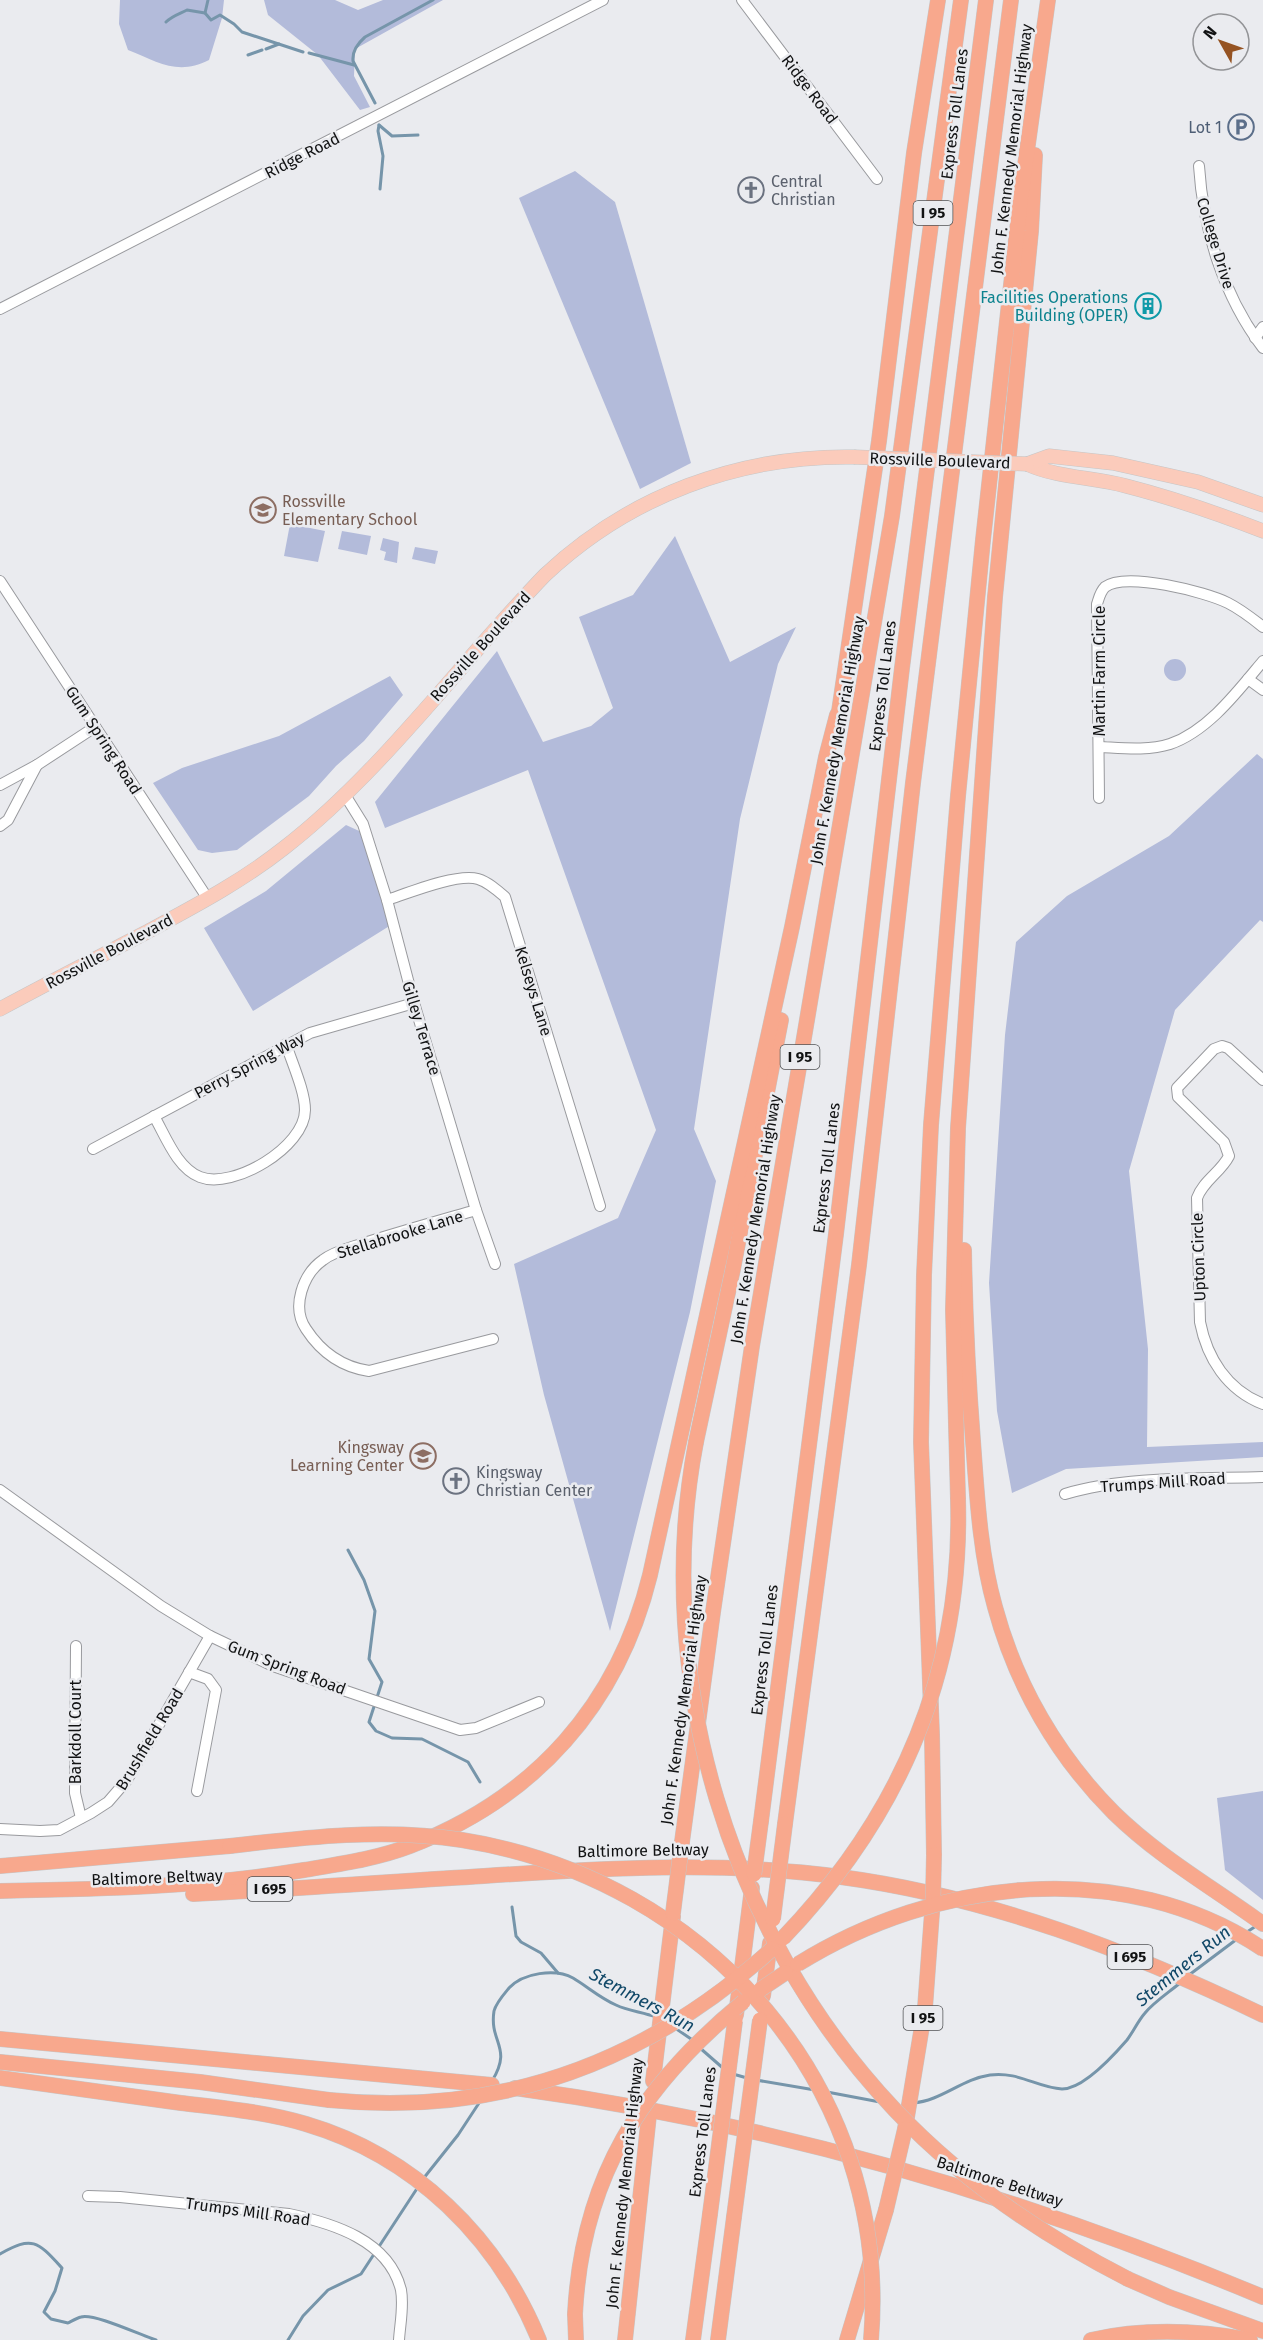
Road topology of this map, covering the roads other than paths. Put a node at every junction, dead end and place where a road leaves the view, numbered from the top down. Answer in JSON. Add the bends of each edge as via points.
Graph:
{"nodes":[{"id":1,"x":603,"y":0,"type":"edge"},
{"id":2,"x":741,"y":0,"type":"edge"},
{"id":3,"x":938,"y":0,"type":"edge"},
{"id":4,"x":961,"y":0,"type":"edge"},
{"id":5,"x":986,"y":0,"type":"edge"},
{"id":6,"x":1011,"y":0,"type":"edge"},
{"id":7,"x":1048,"y":0,"type":"edge"},
{"id":8,"x":1035,"y":104,"type":"junction"},
{"id":9,"x":1198,"y":166,"type":"dead end"},
{"id":10,"x":877,"y":179,"type":"dead end"},
{"id":11,"x":0,"y":309,"type":"edge"},
{"id":12,"x":1263,"y":327,"type":"edge"},
{"id":13,"x":1255,"y":338,"type":"junction"},
{"id":14,"x":1263,"y":348,"type":"edge"},
{"id":15,"x":1027,"y":464,"type":"junction"},
{"id":16,"x":1263,"y":505,"type":"edge"},
{"id":17,"x":1263,"y":531,"type":"edge"},
{"id":18,"x":0,"y":581,"type":"edge"},
{"id":19,"x":1263,"y":627,"type":"edge"},
{"id":20,"x":1263,"y":661,"type":"edge"},
{"id":21,"x":1248,"y":679,"type":"junction"},
{"id":22,"x":1263,"y":690,"type":"edge"},
{"id":23,"x":837,"y":715,"type":"junction"},
{"id":24,"x":95,"y":728,"type":"junction"},
{"id":25,"x":1100,"y":747,"type":"junction"},
{"id":26,"x":37,"y":765,"type":"junction"},
{"id":27,"x":0,"y":784,"type":"edge"},
{"id":28,"x":345,"y":795,"type":"junction"},
{"id":29,"x":1099,"y":798,"type":"dead end"},
{"id":30,"x":0,"y":826,"type":"edge"},
{"id":31,"x":208,"y":899,"type":"junction"},
{"id":32,"x":387,"y":900,"type":"junction"},
{"id":33,"x":414,"y":1003,"type":"junction"},
{"id":34,"x":0,"y":1009,"type":"edge"},
{"id":35,"x":286,"y":1044,"type":"junction"},
{"id":36,"x":965,"y":1049,"type":"junction"},
{"id":37,"x":1263,"y":1080,"type":"edge"},
{"id":38,"x":154,"y":1116,"type":"junction"},
{"id":39,"x":93,"y":1149,"type":"dead end"},
{"id":40,"x":600,"y":1206,"type":"dead end"},
{"id":41,"x":476,"y":1210,"type":"junction"},
{"id":42,"x":495,"y":1264,"type":"dead end"},
{"id":43,"x":493,"y":1339,"type":"dead end"},
{"id":44,"x":1263,"y":1404,"type":"edge"},
{"id":45,"x":1263,"y":1477,"type":"edge"},
{"id":46,"x":0,"y":1490,"type":"edge"},
{"id":47,"x":1065,"y":1494,"type":"dead end"},
{"id":48,"x":210,"y":1636,"type":"junction"},
{"id":49,"x":76,"y":1646,"type":"dead end"},
{"id":50,"x":189,"y":1672,"type":"junction"},
{"id":51,"x":539,"y":1702,"type":"dead end"},
{"id":52,"x":197,"y":1791,"type":"dead end"},
{"id":53,"x":81,"y":1818,"type":"junction"},
{"id":54,"x":0,"y":1830,"type":"edge"},
{"id":55,"x":0,"y":1866,"type":"edge"},
{"id":56,"x":0,"y":1891,"type":"edge"},
{"id":57,"x":0,"y":1900,"type":"edge"},
{"id":58,"x":1263,"y":1924,"type":"edge"},
{"id":59,"x":1263,"y":1949,"type":"edge"},
{"id":60,"x":1263,"y":2015,"type":"edge"},
{"id":61,"x":0,"y":2039,"type":"edge"},
{"id":62,"x":0,"y":2062,"type":"edge"},
{"id":63,"x":0,"y":2078,"type":"edge"},
{"id":64,"x":88,"y":2196,"type":"dead end"},
{"id":65,"x":1263,"y":2297,"type":"edge"},
{"id":66,"x":1263,"y":2331,"type":"edge"},
{"id":67,"x":399,"y":2340,"type":"edge"},
{"id":68,"x":538,"y":2340,"type":"edge"},
{"id":69,"x":576,"y":2340,"type":"edge"},
{"id":70,"x":625,"y":2340,"type":"edge"},
{"id":71,"x":693,"y":2340,"type":"edge"},
{"id":72,"x":718,"y":2340,"type":"edge"},
{"id":73,"x":847,"y":2340,"type":"edge"},
{"id":74,"x":871,"y":2340,"type":"edge"},
{"id":75,"x":1091,"y":2340,"type":"edge"},
{"id":76,"x":1250,"y":2340,"type":"edge"}],
"edges":[{"from":1,"to":11,"type":"street","name":"Ridge Road"},
{"from":2,"to":10,"type":"street","name":"Ridge Road"},
{"from":3,"to":23,"type":"highway","via":[[870,508]]},
{"from":4,"to":70,"type":"highway","name":"John F. Kennedy Memorial Highway","number":"I 95","bridge":true,"via":[[889,539],[754,1335],[713,1612],[682,1842]]},
{"from":5,"to":71,"type":"highway","name":"Express Toll Lanes","bridge":true,"via":[[890,768],[838,1224]]},
{"from":6,"to":72,"type":"highway","bridge":true,"via":[[914,773],[859,1265]]},
{"from":7,"to":8,"type":"highway","name":"John F. Kennedy Memorial Highway","number":"I 95"},
{"from":8,"to":36,"type":"highway","via":[[1033,204],[999,553]]},
{"from":8,"to":73,"type":"highway","name":"John F. Kennedy Memorial Highway","number":"I 95","bridge":true,"via":[[1021,194],[982,551],[931,1125],[921,1369],[934,1855],[930,1953],[914,2081],[886,2210]]},
{"from":9,"to":13,"type":"street","name":"College Drive","via":[[1208,228],[1223,276]]},
{"from":12,"to":13,"type":"street"},
{"from":13,"to":14,"type":"street","name":"College Drive"},
{"from":15,"to":16,"type":"main road","name":"Rossville Boulevard","via":[[1049,456],[1113,463],[1198,482]]},
{"from":15,"to":17,"type":"main road","name":"Rossville Boulevard","via":[[1047,472],[1126,486]]},
{"from":15,"to":28,"type":"main road","name":"Rossville Boulevard","bridge":true,"via":[[854,457],[779,461],[723,472],[664,495],[606,528],[558,563]]},
{"from":18,"to":24,"type":"street","name":"Gum Spring Road"},
{"from":19,"to":25,"type":"street","name":"Martin Farm Circle","via":[[1230,604],[1175,585],[1127,582],[1107,586],[1097,604]]},
{"from":20,"to":21,"type":"street","name":"Martin Farm Circle"},
{"from":21,"to":22,"type":"street"},
{"from":21,"to":25,"type":"street","name":"Martin Farm Circle","via":[[1203,725],[1170,744]]},
{"from":23,"to":56,"type":"highway","via":[[648,1583],[625,1651],[593,1707],[562,1745],[512,1791],[455,1827],[408,1846],[329,1866],[251,1878]]},
{"from":23,"to":66,"type":"highway","bridge":true,"via":[[825,797],[687,1502],[685,1626],[702,1743],[718,1804],[747,1881],[797,1980],[838,2042],[922,2137],[965,2175],[1063,2244],[1169,2297]]},
{"from":24,"to":26,"type":"street"},
{"from":24,"to":31,"type":"street","name":"Gum Spring Road"},
{"from":25,"to":29,"type":"street","name":"Martin Farm Circle"},
{"from":26,"to":27,"type":"street"},
{"from":26,"to":30,"type":"street","via":[[8,820]]},
{"from":28,"to":31,"type":"main road","name":"Rossville Boulevard","via":[[284,848]]},
{"from":28,"to":32,"type":"street","name":"Gilley Terrace","via":[[363,824]]},
{"from":31,"to":34,"type":"main road","name":"Rossville Boulevard"},
{"from":32,"to":33,"type":"street","name":"Gilley Terrace"},
{"from":32,"to":40,"type":"street","name":"Kelseys Lane","via":[[463,878],[478,879],[505,897]]},
{"from":33,"to":35,"type":"street","name":"Perry Spring Way","via":[[310,1033]]},
{"from":33,"to":41,"type":"street","name":"Gilley Terrace"},
{"from":35,"to":38,"type":"street","name":"Perry Spring Way"},
{"from":35,"to":38,"type":"street","via":[[303,1096],[304,1123],[290,1145],[266,1161],[233,1177],[200,1177],[180,1161]]},
{"from":36,"to":58,"type":"highway","via":[[964,1264],[971,1410],[983,1540],[994,1606],[1030,1700],[1083,1780],[1146,1842]]},
{"from":36,"to":62,"type":"highway","bridge":true,"via":[[954,1245],[958,1553],[952,1616],[921,1727],[887,1798],[855,1851],[816,1902],[772,1949],[724,1990],[639,2044],[565,2074],[452,2101],[329,2100],[200,2082]]},
{"from":37,"to":44,"type":"street","name":"Upton Circle","via":[[1228,1047],[1222,1046],[1214,1049],[1176,1093],[1224,1142],[1229,1156],[1197,1198],[1202,1334],[1220,1371],[1244,1394]]},
{"from":38,"to":39,"type":"street","name":"Perry Spring Way"},
{"from":41,"to":42,"type":"street","name":"Gilley Terrace"},
{"from":41,"to":43,"type":"street","name":"Stellabrooke Lane","via":[[324,1258],[304,1280],[299,1310],[304,1327],[313,1338],[341,1364],[354,1369],[369,1371]]},
{"from":45,"to":47,"type":"street","name":"Trumps Mill Road","via":[[1116,1483]]},
{"from":46,"to":48,"type":"street","name":"Gum Spring Road","via":[[161,1606]]},
{"from":48,"to":50,"type":"street","name":"Brushfield Road"},
{"from":48,"to":51,"type":"street","name":"Gum Spring Road","via":[[273,1666],[460,1730],[476,1728]]},
{"from":49,"to":53,"type":"street","name":"Barkdoll Court","via":[[75,1794]]},
{"from":50,"to":52,"type":"street","via":[[208,1679],[216,1690]]},
{"from":50,"to":53,"type":"street","name":"Brushfield Road","via":[[127,1780],[108,1802]]},
{"from":53,"to":54,"type":"street","name":"Brushfield Road","via":[[59,1830]]},
{"from":55,"to":74,"type":"highway","bridge":true,"via":[[332,1836],[434,1836],[497,1846],[551,1862],[650,1909],[734,1973],[804,2060],[830,2109],[850,2159],[864,2212],[873,2301]]},
{"from":57,"to":60,"type":"highway","name":"Baltimore Beltway","number":"I 695","via":[[203,1893],[621,1867],[716,1867],[805,1873],[895,1887],[1020,1918],[1107,1947]]},
{"from":59,"to":69,"type":"highway","bridge":true,"via":[[1220,1925],[1173,1908],[1117,1893],[1066,1887],[1003,1891],[938,1904],[874,1925],[826,1948],[772,1981],[720,2021],[677,2063],[644,2104],[620,2143],[597,2196],[582,2254]]},
{"from":61,"to":65,"type":"highway","name":"Baltimore Beltway","via":[[466,2082],[666,2113],[974,2190]]},
{"from":63,"to":68,"type":"highway","via":[[273,2116],[334,2134],[394,2164],[446,2203],[499,2265],[519,2296]]},
{"from":64,"to":67,"type":"street","name":"Trumps Mill Road","via":[[289,2214],[350,2232],[373,2248],[392,2270],[402,2300]]},
{"from":75,"to":76,"type":"highway","via":[[1175,2331]]}]}
